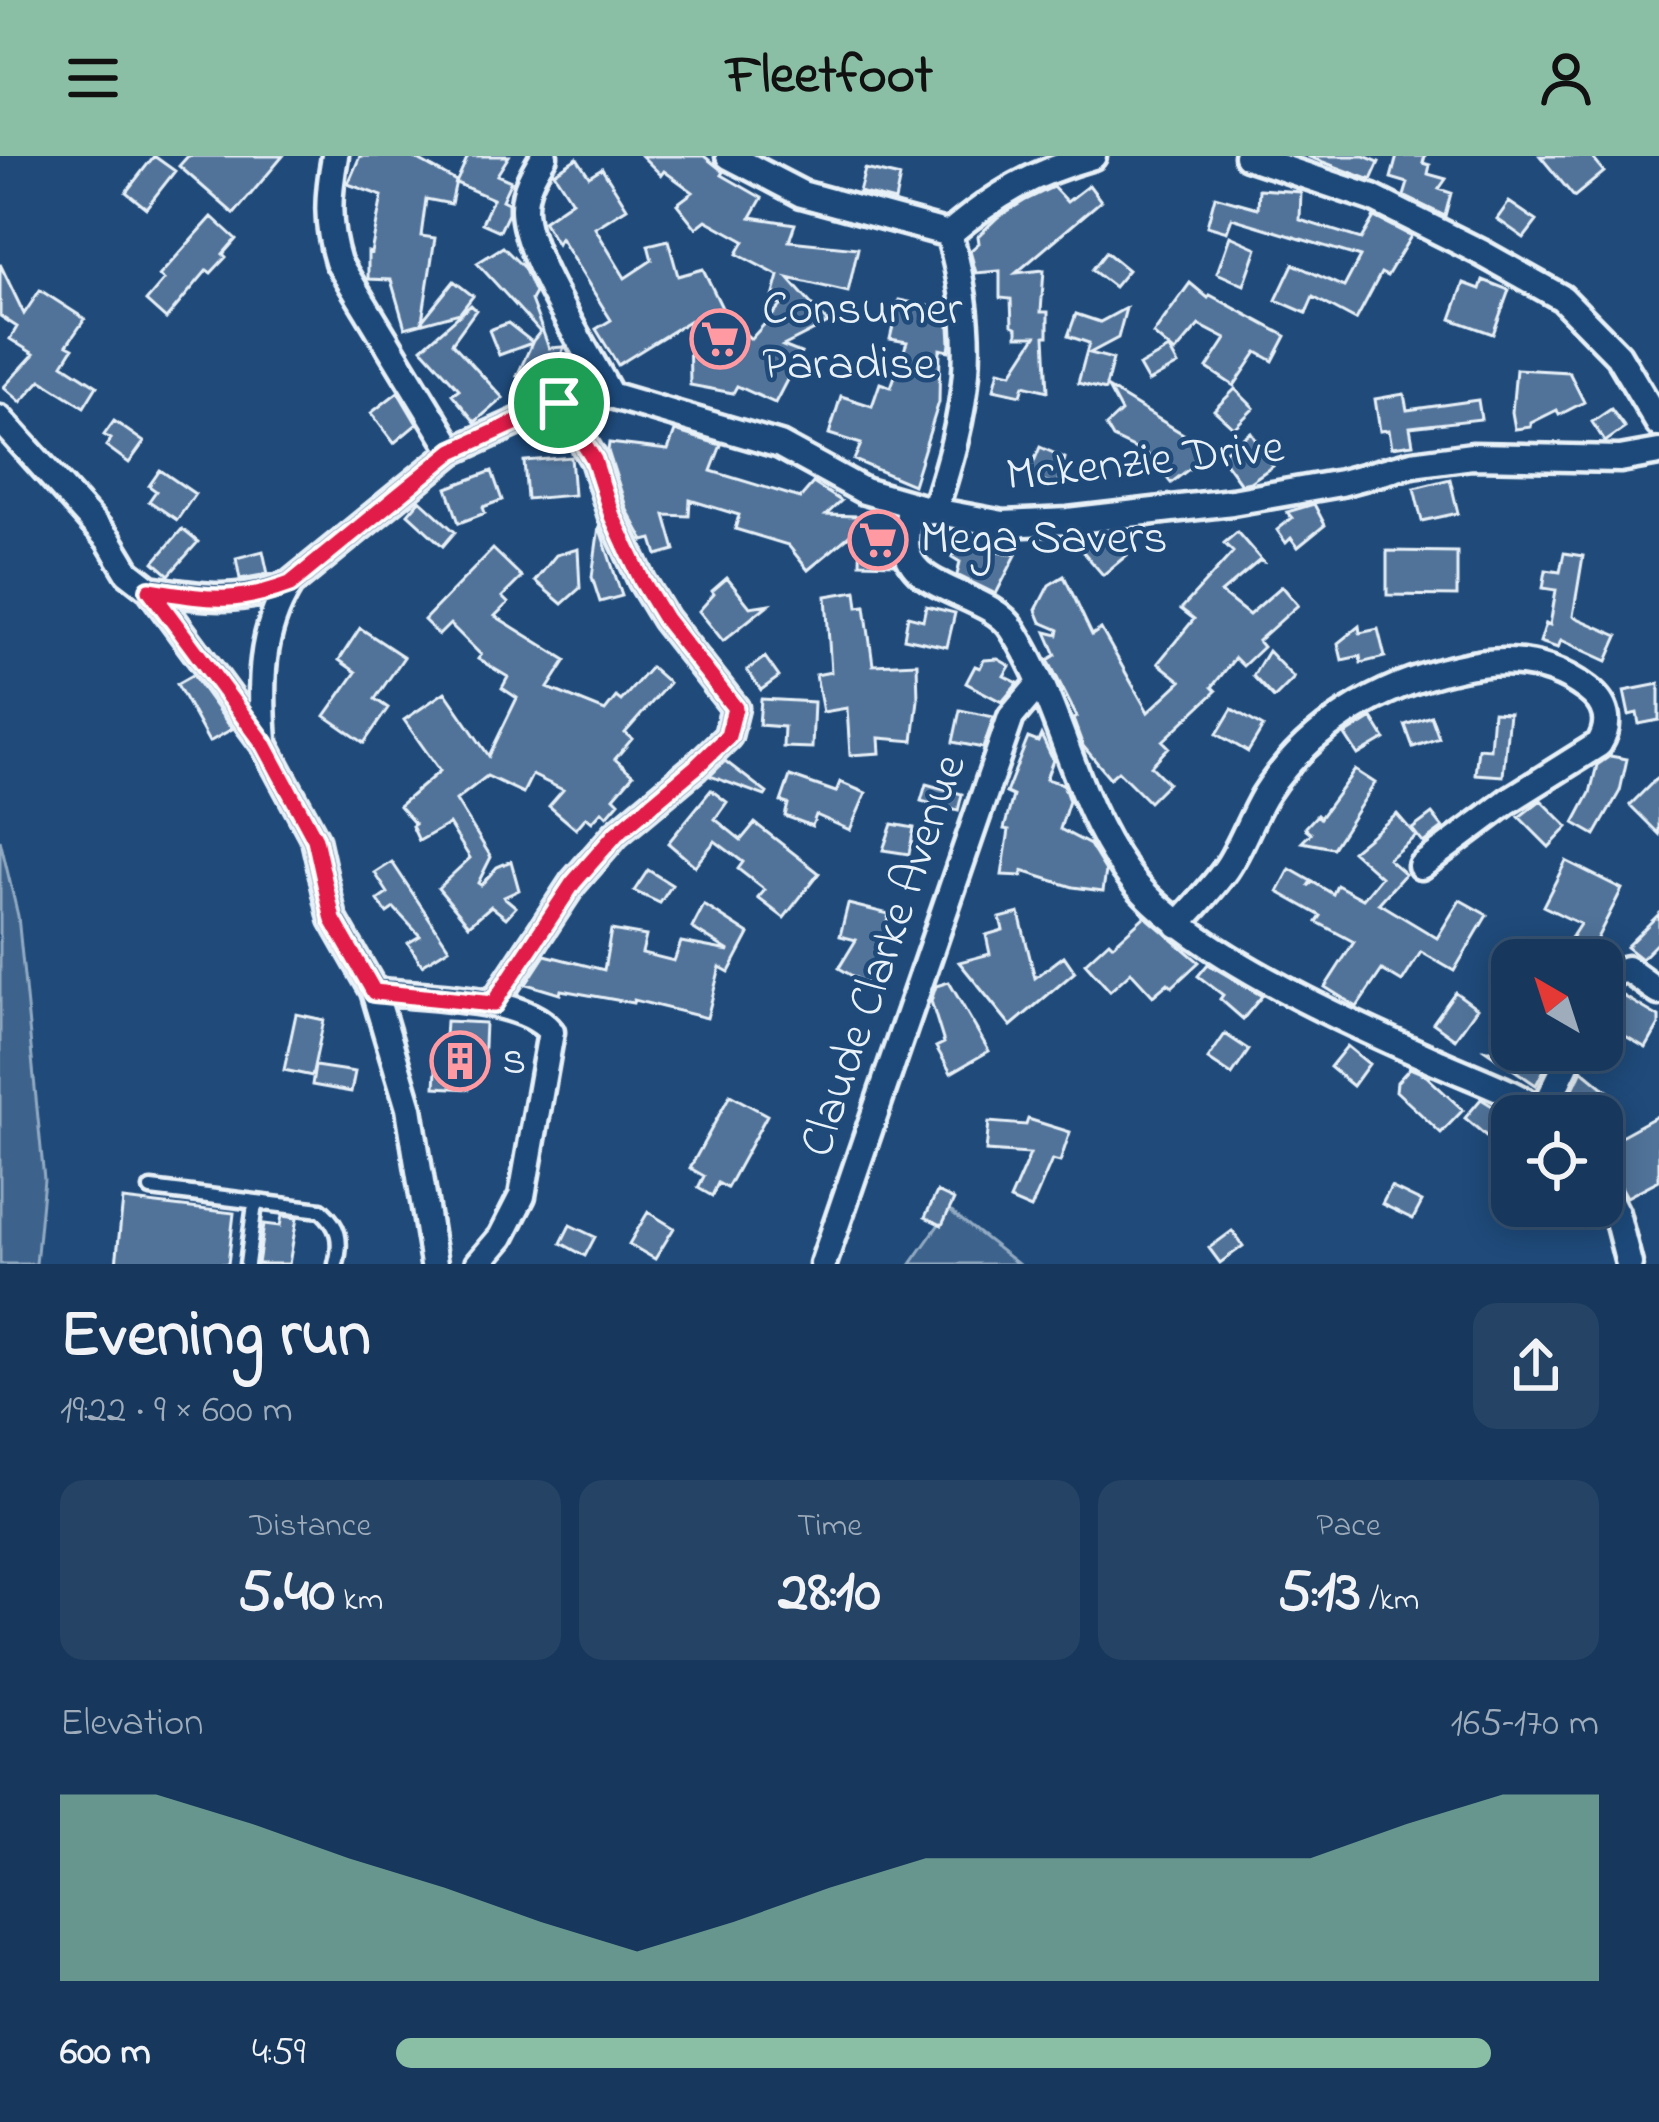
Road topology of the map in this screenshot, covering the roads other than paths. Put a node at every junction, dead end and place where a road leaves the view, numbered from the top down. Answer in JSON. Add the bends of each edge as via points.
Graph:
{"nodes":[{"id":1,"x":335,"y":156,"type":"edge"},
{"id":2,"x":544,"y":156,"type":"edge"},
{"id":3,"x":729,"y":156,"type":"edge"},
{"id":4,"x":1093,"y":156,"type":"edge"},
{"id":5,"x":1247,"y":156,"type":"edge"},
{"id":6,"x":949,"y":234,"type":"junction"},
{"id":7,"x":610,"y":395,"type":"junction"},
{"id":8,"x":559,"y":403,"type":"junction"},
{"id":9,"x":0,"y":419,"type":"edge"},
{"id":10,"x":1659,"y":424,"type":"edge"},
{"id":11,"x":453,"y":451,"type":"junction"},
{"id":12,"x":1659,"y":452,"type":"edge"},
{"id":13,"x":922,"y":508,"type":"junction"},
{"id":14,"x":290,"y":584,"type":"junction"},
{"id":15,"x":150,"y":590,"type":"junction"},
{"id":16,"x":1040,"y":683,"type":"junction"},
{"id":17,"x":264,"y":744,"type":"junction"},
{"id":18,"x":1421,"y":866,"type":"dead end"},
{"id":19,"x":1178,"y":925,"type":"junction"},
{"id":20,"x":1623,"y":970,"type":"edge"},
{"id":21,"x":374,"y":992,"type":"junction"},
{"id":22,"x":1659,"y":992,"type":"edge"},
{"id":23,"x":493,"y":1004,"type":"junction"},
{"id":24,"x":1505,"y":1095,"type":"edge"},
{"id":25,"x":152,"y":1189,"type":"dead end"},
{"id":26,"x":254,"y":1204,"type":"junction"},
{"id":27,"x":1620,"y":1227,"type":"edge"},
{"id":28,"x":247,"y":1264,"type":"edge"},
{"id":29,"x":336,"y":1264,"type":"edge"},
{"id":30,"x":434,"y":1264,"type":"edge"},
{"id":31,"x":478,"y":1264,"type":"edge"},
{"id":32,"x":824,"y":1264,"type":"edge"},
{"id":33,"x":1629,"y":1264,"type":"edge"}],
"edges":[{"from":1,"to":11,"type":"street","via":[[327,200],[338,262]]},
{"from":2,"to":7,"type":"street","via":[[523,204],[526,238]]},
{"from":3,"to":6,"type":"street","via":[[802,194]]},
{"from":4,"to":6,"type":"street","via":[[1040,171]]},
{"from":5,"to":10,"type":"street","via":[[1372,198],[1562,298],[1618,355]]},
{"from":6,"to":13,"type":"street","via":[[969,329],[962,407]]},
{"from":7,"to":8,"type":"street","name":"Mckenzie Drive"},
{"from":7,"to":13,"type":"street","name":"Mckenzie Drive","via":[[780,445],[864,491]]},
{"from":8,"to":11,"type":"street","name":"Mckenzie Drive"},
{"from":8,"to":23,"type":"street","via":[[594,460],[642,581],[735,708],[728,736],[573,883]]},
{"from":9,"to":15,"type":"street"},
{"from":11,"to":14,"type":"street","name":"Mckenzie Drive"},
{"from":12,"to":13,"type":"street","name":"Mckenzie Drive","via":[[1620,459],[1472,456],[1232,502],[1067,521],[1003,524]]},
{"from":13,"to":16,"type":"street","via":[[906,540],[912,564],[1000,614]]},
{"from":14,"to":15,"type":"street","via":[[221,601]]},
{"from":14,"to":17,"type":"street","via":[[268,632],[260,685]]},
{"from":15,"to":17,"type":"street"},
{"from":16,"to":19,"type":"street","via":[[1090,812],[1127,874]]},
{"from":16,"to":32,"type":"street","name":"Claude Clarke Avenue","via":[[1011,717]]},
{"from":17,"to":21,"type":"street","via":[[315,839],[333,920]]},
{"from":18,"to":19,"type":"street","via":[[1599,744],[1606,713],[1595,695],[1566,673],[1519,661],[1408,679],[1351,708],[1267,792],[1223,873]]},
{"from":19,"to":24,"type":"street","via":[[1368,1031]]},
{"from":20,"to":22,"type":"street"},
{"from":21,"to":23,"type":"street"},
{"from":21,"to":30,"type":"street","via":[[409,1108]]},
{"from":23,"to":31,"type":"street","via":[[551,1032],[522,1196]]},
{"from":25,"to":26,"type":"lane"},
{"from":26,"to":28,"type":"lane"},
{"from":26,"to":29,"type":"lane","via":[[321,1210],[336,1223]]},
{"from":27,"to":33,"type":"street"}]}
